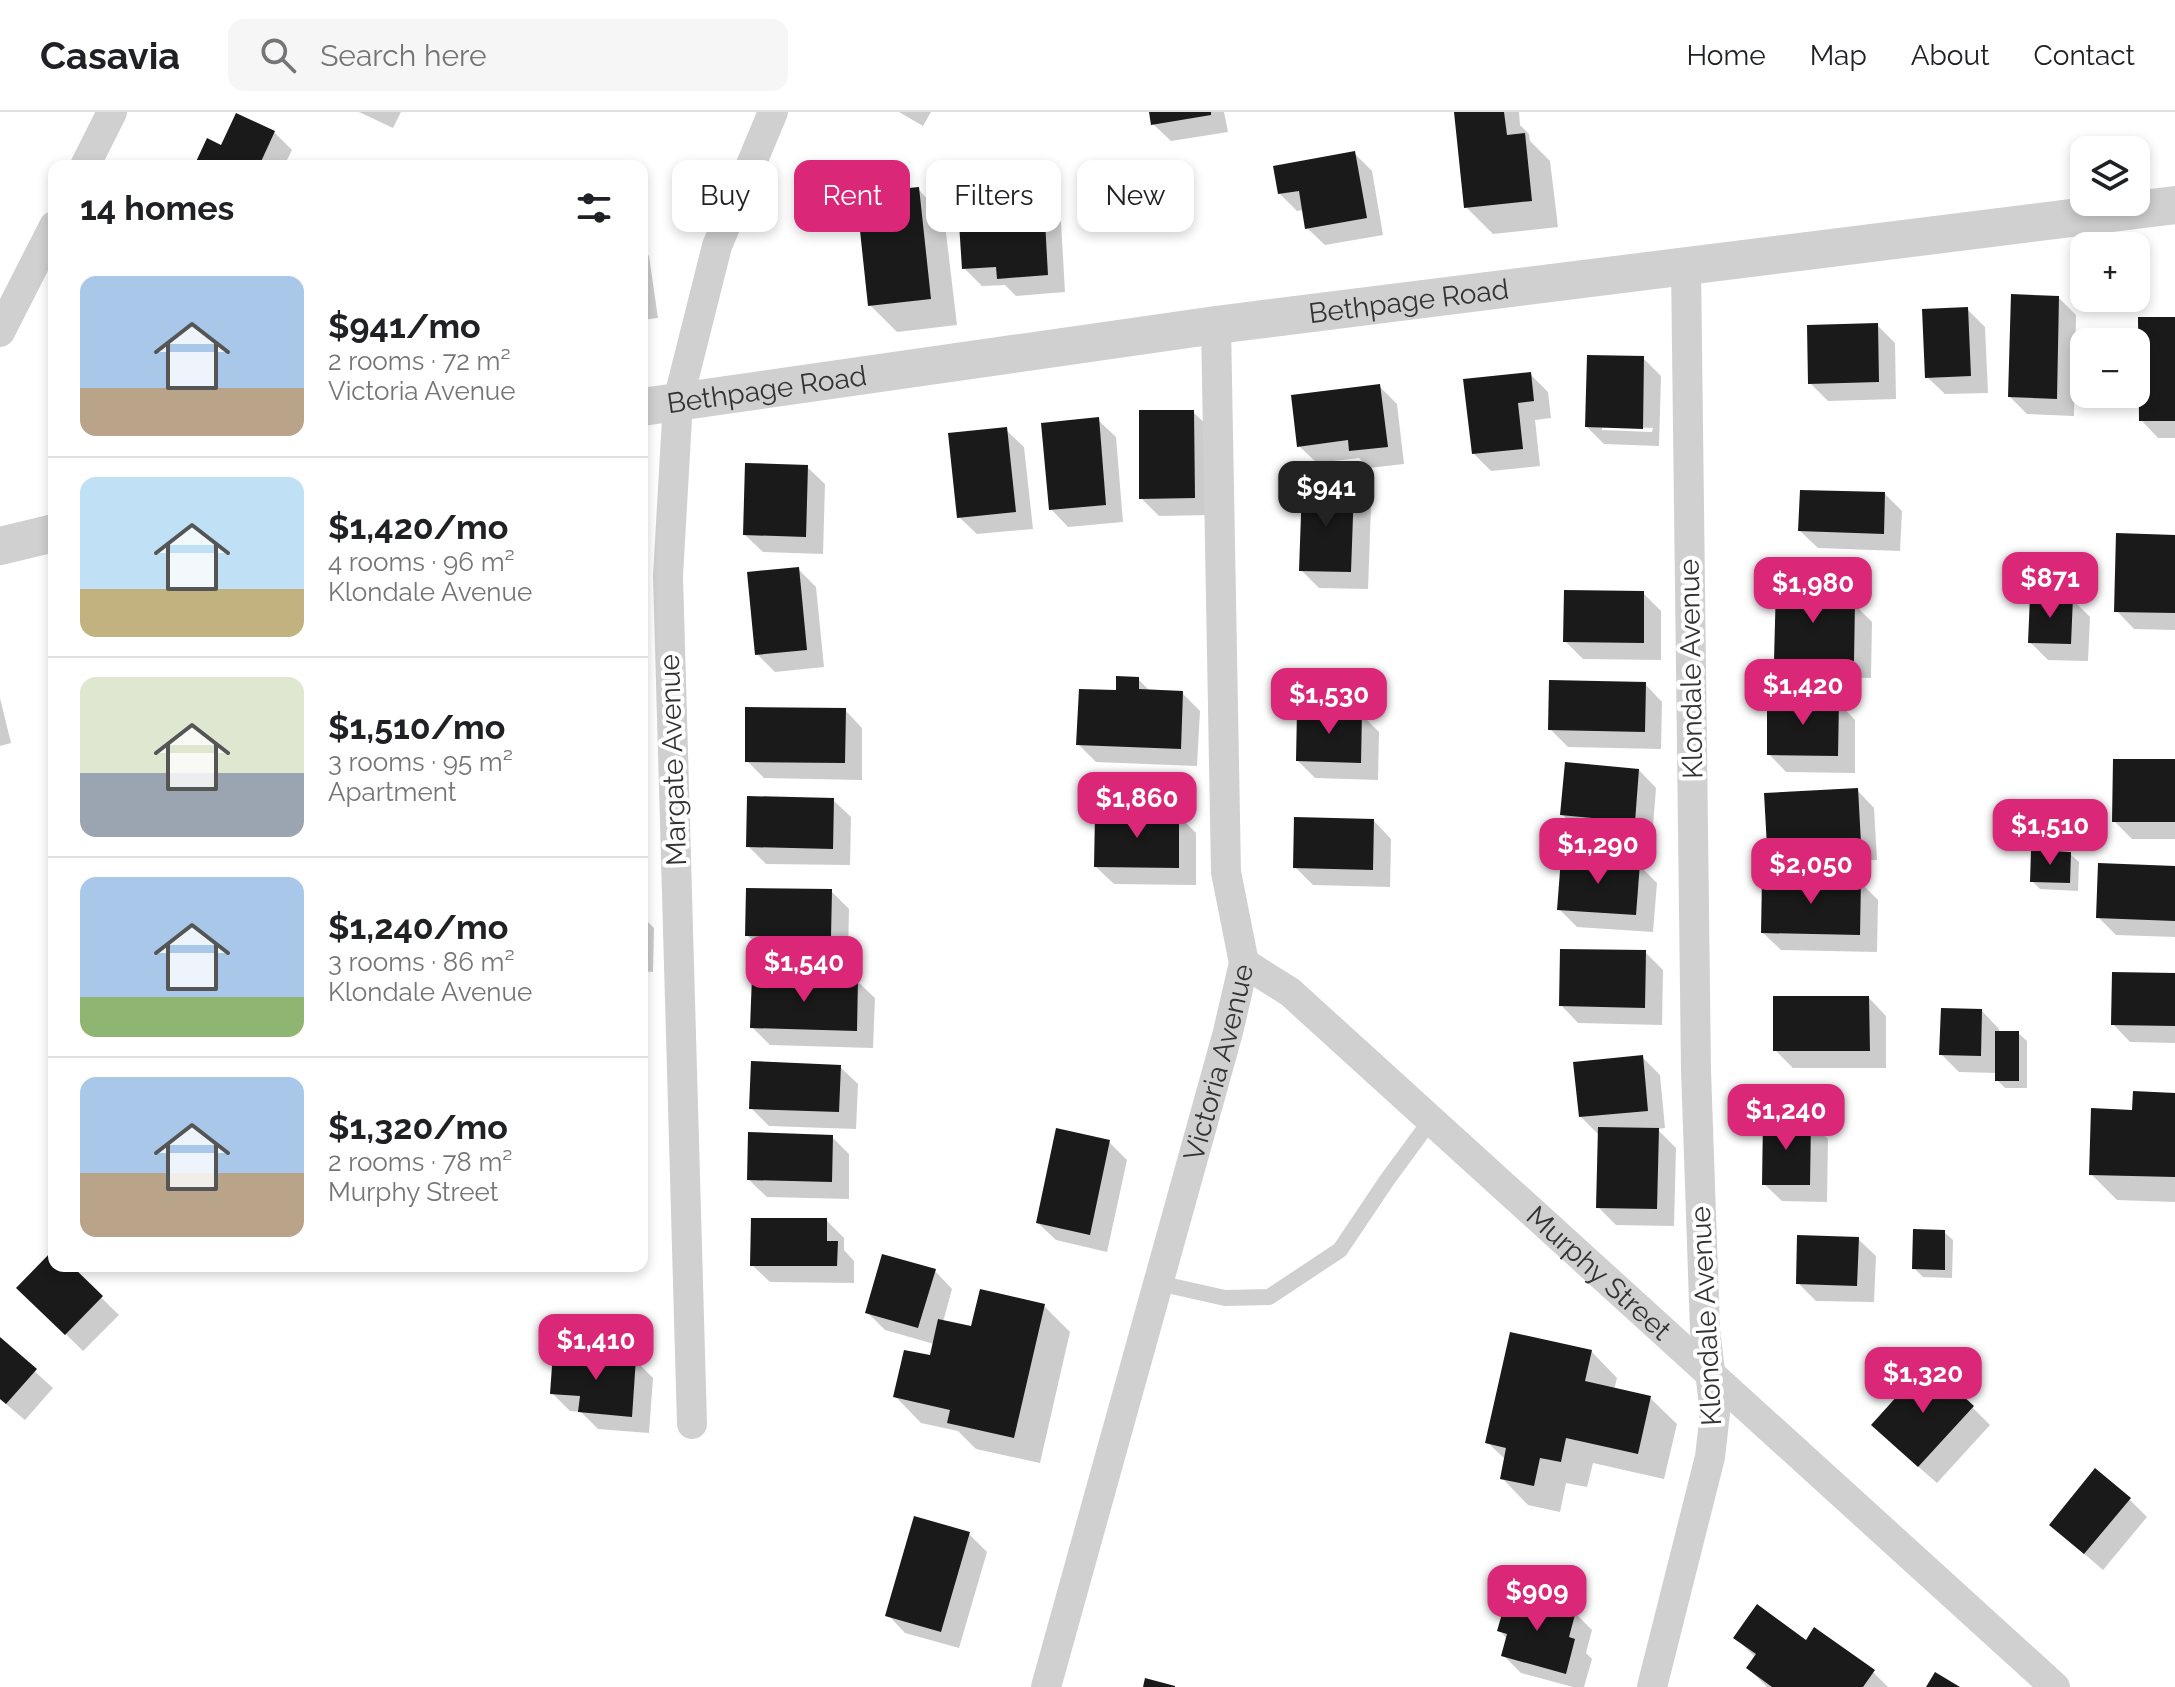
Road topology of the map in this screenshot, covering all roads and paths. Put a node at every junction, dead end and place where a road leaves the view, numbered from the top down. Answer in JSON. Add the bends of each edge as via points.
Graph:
{"nodes":[{"id":1,"x":112,"y":112,"type":"edge"},
{"id":2,"x":773,"y":112,"type":"edge"},
{"id":3,"x":88,"y":160,"type":"edge"},
{"id":4,"x":2175,"y":205,"type":"edge"},
{"id":5,"x":48,"y":238,"type":"edge"},
{"id":6,"x":1686,"y":266,"type":"junction"},
{"id":7,"x":1216,"y":325,"type":"junction"},
{"id":8,"x":0,"y":332,"type":"edge"},
{"id":9,"x":660,"y":404,"type":"edge"},
{"id":10,"x":48,"y":534,"type":"edge"},
{"id":11,"x":0,"y":546,"type":"edge"},
{"id":12,"x":1244,"y":963,"type":"junction"},
{"id":13,"x":1431,"y":1120,"type":"junction"},
{"id":14,"x":1158,"y":1283,"type":"junction"},
{"id":15,"x":1712,"y":1374,"type":"junction"},
{"id":16,"x":692,"y":1424,"type":"dead end"},
{"id":17,"x":1046,"y":1687,"type":"edge"},
{"id":18,"x":1652,"y":1687,"type":"edge"},
{"id":19,"x":2055,"y":1687,"type":"edge"}],
"edges":[{"from":1,"to":3,"type":"street"},
{"from":2,"to":9,"type":"street","name":"Margate Avenue"},
{"from":4,"to":6,"type":"street","name":"Bethpage Road"},
{"from":5,"to":8,"type":"street"},
{"from":6,"to":7,"type":"street","name":"Bethpage Road"},
{"from":6,"to":15,"type":"street","name":"Klondale Avenue","via":[[1696,1070],[1705,1330]]},
{"from":7,"to":9,"type":"street","name":"Bethpage Road"},
{"from":7,"to":12,"type":"street","name":"Victoria Avenue","via":[[1226,872]]},
{"from":9,"to":16,"type":"street","name":"Margate Avenue"},
{"from":10,"to":11,"type":"street"},
{"from":12,"to":13,"type":"street","name":"Murphy Street","via":[[1290,992]]},
{"from":12,"to":14,"type":"street","name":"Victoria Avenue"},
{"from":13,"to":14,"type":"lane","via":[[1340,1250],[1269,1297],[1225,1298]]},
{"from":13,"to":15,"type":"street","name":"Murphy Street"},
{"from":14,"to":17,"type":"street","name":"Victoria Avenue"},
{"from":15,"to":18,"type":"street","name":"Klondale Avenue","via":[[1710,1457]]},
{"from":15,"to":19,"type":"street","name":"Murphy Street"}]}
